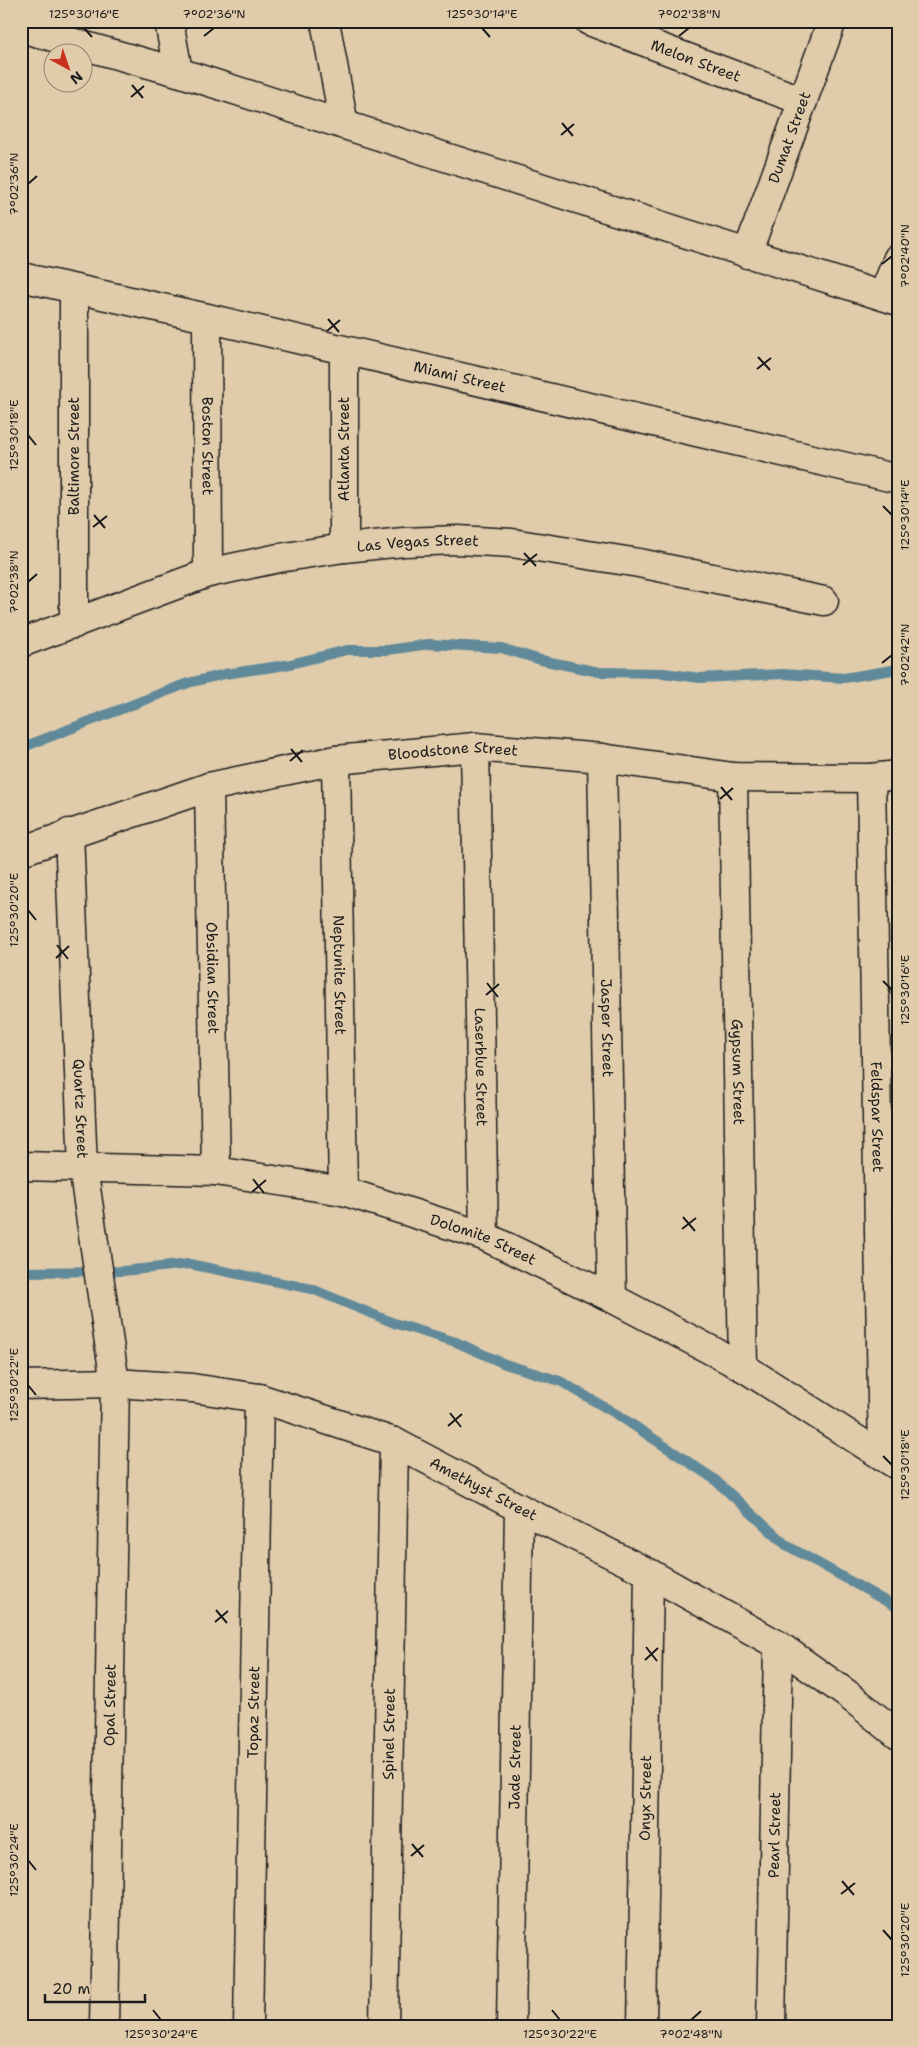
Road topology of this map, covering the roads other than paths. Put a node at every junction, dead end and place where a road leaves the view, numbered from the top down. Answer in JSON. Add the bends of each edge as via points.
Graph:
{"nodes":[{"id":1,"x":169,"y":21,"type":"edge"},
{"id":2,"x":325,"y":21,"type":"edge"},
{"id":3,"x":589,"y":21,"type":"edge"},
{"id":4,"x":832,"y":21,"type":"edge"},
{"id":5,"x":23,"y":26,"type":"edge"},
{"id":6,"x":178,"y":72,"type":"junction"},
{"id":7,"x":803,"y":100,"type":"junction"},
{"id":8,"x":344,"y":125,"type":"junction"},
{"id":9,"x":747,"y":254,"type":"junction"},
{"id":10,"x":898,"y":258,"type":"edge"},
{"id":11,"x":21,"y":277,"type":"edge"},
{"id":12,"x":74,"y":288,"type":"junction"},
{"id":13,"x":891,"y":298,"type":"edge"},
{"id":14,"x":207,"y":318,"type":"junction"},
{"id":15,"x":344,"y":351,"type":"junction"},
{"id":16,"x":898,"y":479,"type":"edge"},
{"id":17,"x":344,"y":548,"type":"junction"},
{"id":18,"x":208,"y":573,"type":"junction"},
{"id":19,"x":824,"y":601,"type":"dead end"},
{"id":20,"x":74,"y":624,"type":"junction"},
{"id":21,"x":21,"y":643,"type":"edge"},
{"id":22,"x":475,"y":747,"type":"junction"},
{"id":23,"x":602,"y":758,"type":"junction"},
{"id":24,"x":336,"y":760,"type":"junction"},
{"id":25,"x":898,"y":775,"type":"edge"},
{"id":26,"x":733,"y":777,"type":"junction"},
{"id":27,"x":871,"y":778,"type":"junction"},
{"id":28,"x":209,"y":786,"type":"junction"},
{"id":29,"x":68,"y":833,"type":"junction"},
{"id":30,"x":21,"y":851,"type":"edge"},
{"id":31,"x":21,"y":1166,"type":"edge"},
{"id":32,"x":83,"y":1168,"type":"junction"},
{"id":33,"x":216,"y":1171,"type":"junction"},
{"id":34,"x":343,"y":1191,"type":"junction"},
{"id":35,"x":484,"y":1236,"type":"junction"},
{"id":36,"x":612,"y":1298,"type":"junction"},
{"id":37,"x":744,"y":1366,"type":"junction"},
{"id":38,"x":115,"y":1384,"type":"junction"},
{"id":39,"x":21,"y":1385,"type":"edge"},
{"id":40,"x":259,"y":1398,"type":"junction"},
{"id":41,"x":394,"y":1442,"type":"junction"},
{"id":42,"x":890,"y":1461,"type":"edge"},
{"id":43,"x":519,"y":1508,"type":"junction"},
{"id":44,"x":650,"y":1572,"type":"junction"},
{"id":45,"x":778,"y":1645,"type":"junction"},
{"id":46,"x":898,"y":1735,"type":"edge"},
{"id":47,"x":104,"y":2026,"type":"edge"},
{"id":48,"x":248,"y":2026,"type":"edge"},
{"id":49,"x":384,"y":2026,"type":"edge"},
{"id":50,"x":511,"y":2026,"type":"edge"},
{"id":51,"x":642,"y":2026,"type":"edge"},
{"id":52,"x":771,"y":2026,"type":"edge"}],
"edges":[{"from":1,"to":6,"type":"street"},
{"from":2,"to":8,"type":"street"},
{"from":3,"to":7,"type":"street","name":"Melon Street"},
{"from":4,"to":7,"type":"street","name":"Dumat Street"},
{"from":5,"to":6,"type":"street"},
{"from":6,"to":8,"type":"street"},
{"from":7,"to":9,"type":"street","name":"Dumat Street"},
{"from":8,"to":9,"type":"street"},
{"from":9,"to":13,"type":"street"},
{"from":10,"to":13,"type":"street"},
{"from":11,"to":12,"type":"street","name":"Miami Street"},
{"from":12,"to":14,"type":"street","name":"Miami Street"},
{"from":12,"to":20,"type":"street","name":"Baltimore Street"},
{"from":14,"to":15,"type":"street","name":"Miami Street"},
{"from":14,"to":18,"type":"street","name":"Boston Street"},
{"from":15,"to":16,"type":"street","name":"Miami Street"},
{"from":15,"to":17,"type":"street","name":"Atlanta Street"},
{"from":17,"to":18,"type":"street","name":"Las Vegas Street"},
{"from":17,"to":19,"type":"street","name":"Las Vegas Street","via":[[458,540],[512,543],[639,563]]},
{"from":18,"to":20,"type":"street","name":"Las Vegas Street"},
{"from":20,"to":21,"type":"street","name":"Las Vegas Street"},
{"from":22,"to":23,"type":"street","name":"Bloodstone Street"},
{"from":22,"to":24,"type":"street","name":"Bloodstone Street"},
{"from":22,"to":35,"type":"street","name":"Laserblue Street"},
{"from":23,"to":26,"type":"street","name":"Bloodstone Street"},
{"from":23,"to":36,"type":"street","name":"Jasper Street"},
{"from":24,"to":28,"type":"street","name":"Bloodstone Street"},
{"from":24,"to":34,"type":"street","name":"Neptunite Street"},
{"from":25,"to":27,"type":"street","name":"Bloodstone Street"},
{"from":26,"to":27,"type":"street","name":"Bloodstone Street"},
{"from":26,"to":37,"type":"street","name":"Gypsum Street"},
{"from":27,"to":42,"type":"street","name":"Feldspar Street"},
{"from":28,"to":29,"type":"street","name":"Bloodstone Street"},
{"from":28,"to":33,"type":"street","name":"Obsidian Street"},
{"from":29,"to":30,"type":"street","name":"Bloodstone Street"},
{"from":29,"to":32,"type":"street","name":"Quartz Street"},
{"from":31,"to":32,"type":"street","name":"Dolomite Street"},
{"from":32,"to":33,"type":"street","name":"Dolomite Street"},
{"from":32,"to":38,"type":"street","name":"Quartz Street"},
{"from":33,"to":34,"type":"street","name":"Dolomite Street"},
{"from":34,"to":35,"type":"street","name":"Dolomite Street"},
{"from":35,"to":36,"type":"street","name":"Dolomite Street"},
{"from":36,"to":37,"type":"street","name":"Dolomite Street"},
{"from":37,"to":42,"type":"street","name":"Dolomite Street"},
{"from":38,"to":39,"type":"street","name":"Amethyst Street"},
{"from":38,"to":40,"type":"street","name":"Amethyst Street","via":[[192,1388]]},
{"from":38,"to":47,"type":"street","name":"Opal Street"},
{"from":40,"to":41,"type":"street","name":"Amethyst Street"},
{"from":40,"to":48,"type":"street","name":"Topaz Street"},
{"from":41,"to":43,"type":"street","name":"Amethyst Street"},
{"from":41,"to":49,"type":"street","name":"Spinel Street"},
{"from":43,"to":44,"type":"street","name":"Amethyst Street"},
{"from":43,"to":50,"type":"street","name":"Jade Street"},
{"from":44,"to":45,"type":"street","name":"Amethyst Street"},
{"from":44,"to":51,"type":"street","name":"Onyx Street"},
{"from":45,"to":46,"type":"street","name":"Amethyst Street"},
{"from":45,"to":52,"type":"street","name":"Pearl Street"}]}
